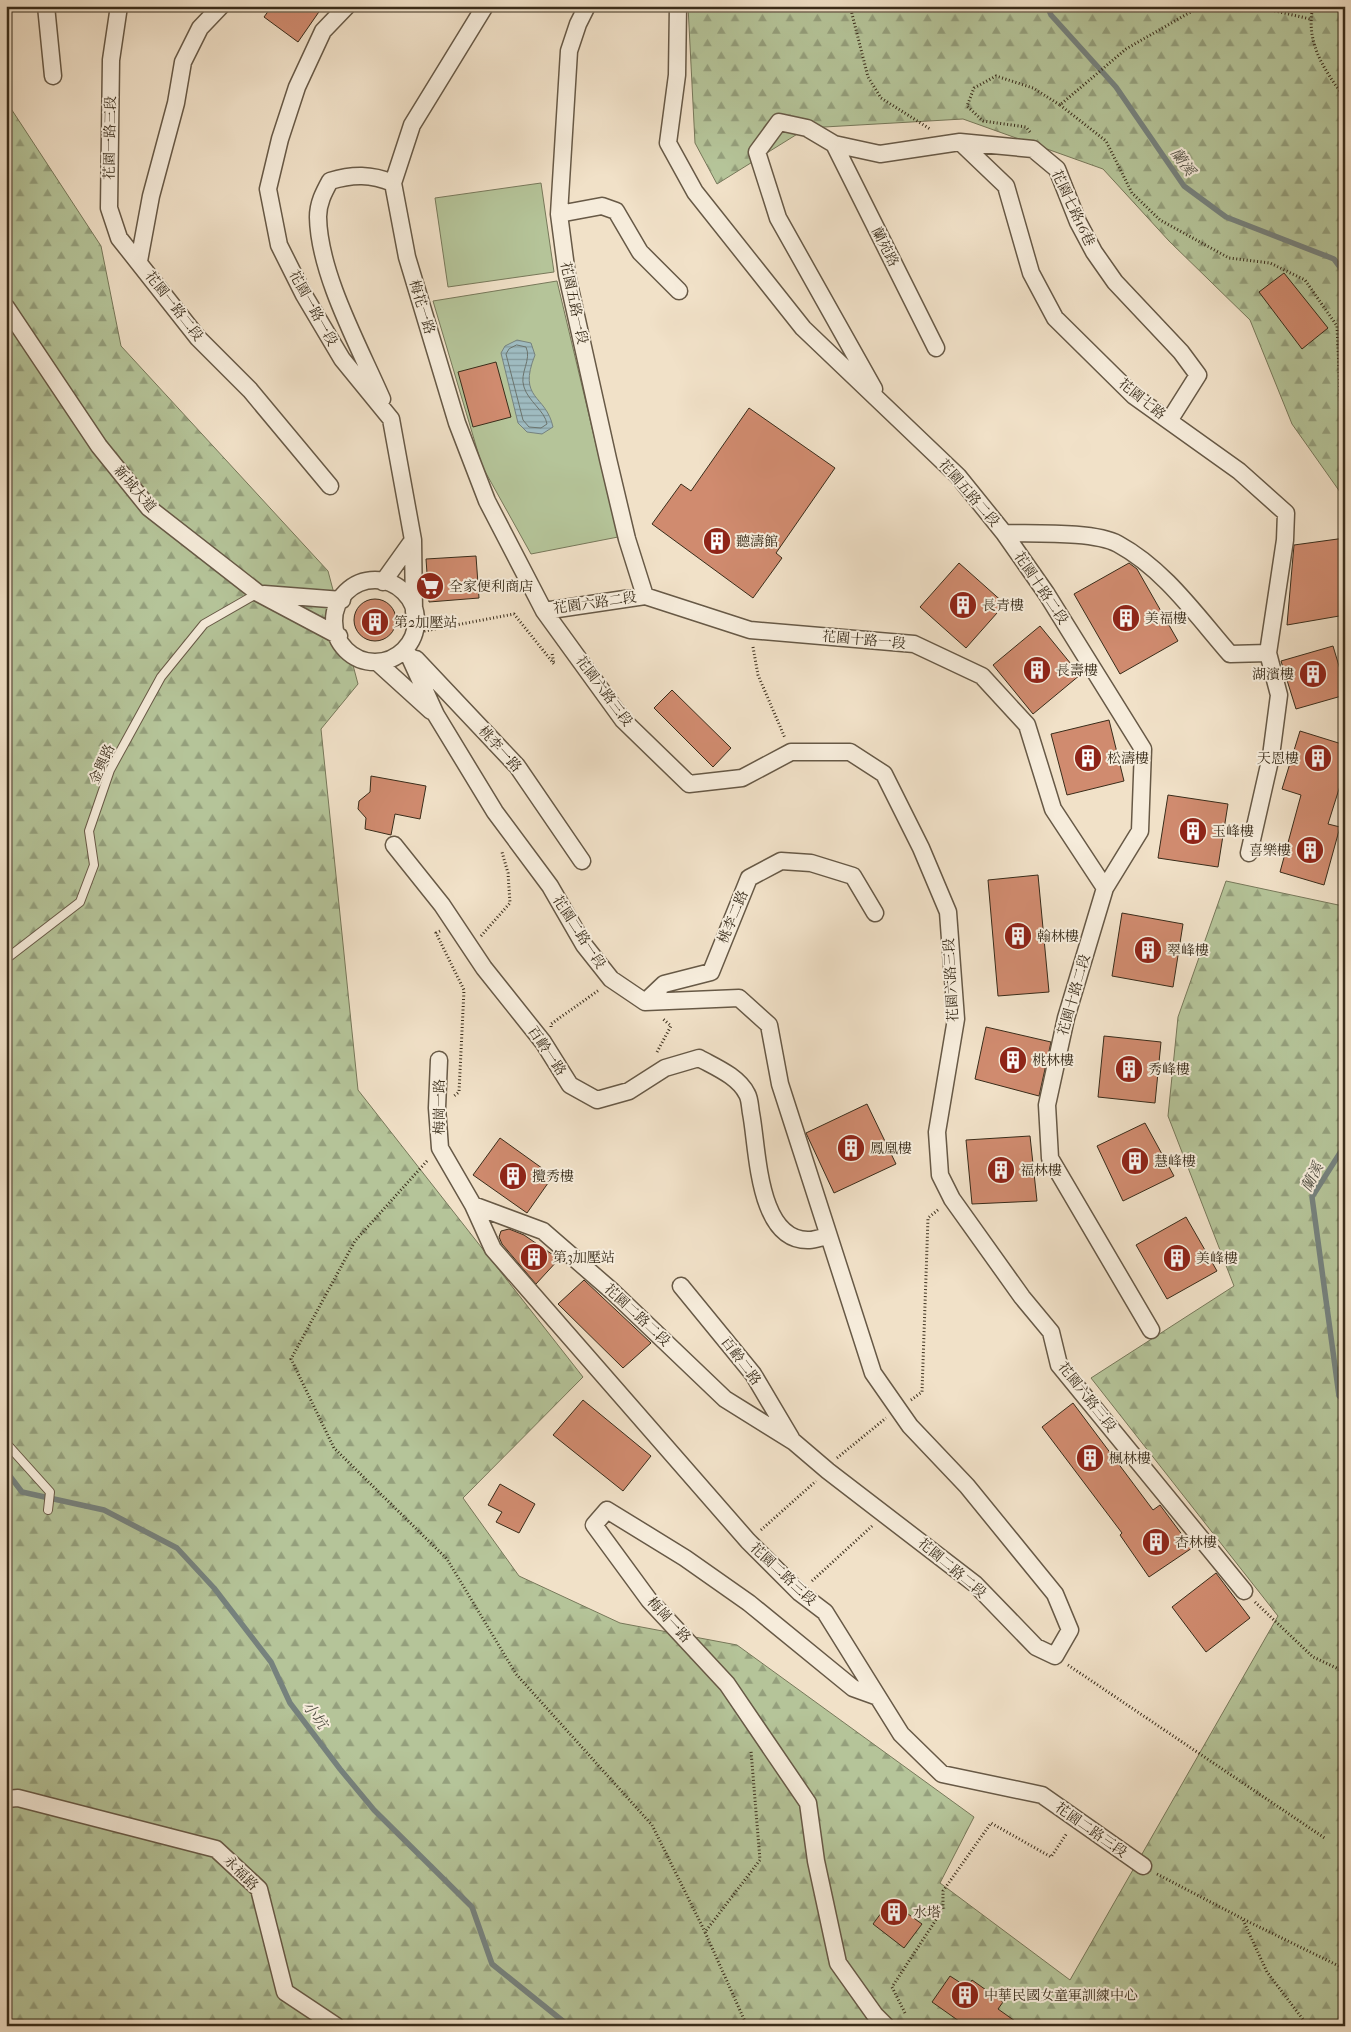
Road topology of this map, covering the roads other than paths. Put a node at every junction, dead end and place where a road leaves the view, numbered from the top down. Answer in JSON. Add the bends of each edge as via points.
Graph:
{"nodes":[{"id":1,"x":46,"y":6,"type":"edge"},
{"id":2,"x":119,"y":6,"type":"edge"},
{"id":3,"x":221,"y":6,"type":"edge"},
{"id":4,"x":347,"y":6,"type":"edge"},
{"id":5,"x":485,"y":6,"type":"edge"},
{"id":6,"x":587,"y":6,"type":"edge"},
{"id":7,"x":678,"y":6,"type":"edge"},
{"id":8,"x":53,"y":76,"type":"dead end"},
{"id":9,"x":960,"y":142,"type":"junction"},
{"id":10,"x":834,"y":144,"type":"junction"},
{"id":11,"x":394,"y":183,"type":"junction"},
{"id":12,"x":558,"y":214,"type":"junction"},
{"id":13,"x":139,"y":261,"type":"junction"},
{"id":14,"x":679,"y":291,"type":"dead end"},
{"id":15,"x":6,"y":306,"type":"edge"},
{"id":16,"x":936,"y":348,"type":"dead end"},
{"id":17,"x":883,"y":404,"type":"junction"},
{"id":18,"x":391,"y":419,"type":"junction"},
{"id":19,"x":1169,"y":421,"type":"junction"},
{"id":20,"x":330,"y":486,"type":"dead end"},
{"id":21,"x":1004,"y":533,"type":"junction"},
{"id":22,"x":413,"y":540,"type":"junction"},
{"id":23,"x":383,"y":582,"type":"junction"},
{"id":24,"x":258,"y":593,"type":"junction"},
{"id":25,"x":645,"y":596,"type":"junction"},
{"id":26,"x":342,"y":600,"type":"junction"},
{"id":27,"x":544,"y":611,"type":"junction"},
{"id":28,"x":414,"y":612,"type":"junction"},
{"id":29,"x":339,"y":636,"type":"junction"},
{"id":30,"x":406,"y":649,"type":"junction"},
{"id":31,"x":1268,"y":652,"type":"junction"},
{"id":32,"x":378,"y":662,"type":"junction"},
{"id":33,"x":436,"y":715,"type":"junction"},
{"id":34,"x":394,"y":845,"type":"dead end"},
{"id":35,"x":1249,"y":853,"type":"dead end"},
{"id":36,"x":582,"y":861,"type":"dead end"},
{"id":37,"x":1105,"y":888,"type":"junction"},
{"id":38,"x":875,"y":913,"type":"dead end"},
{"id":39,"x":6,"y":959,"type":"edge"},
{"id":40,"x":645,"y":1002,"type":"junction"},
{"id":41,"x":440,"y":1060,"type":"dead end"},
{"id":42,"x":473,"y":1205,"type":"junction"},
{"id":43,"x":828,"y":1236,"type":"junction"},
{"id":44,"x":681,"y":1286,"type":"dead end"},
{"id":45,"x":1151,"y":1330,"type":"dead end"},
{"id":46,"x":794,"y":1442,"type":"junction"},
{"id":47,"x":6,"y":1443,"type":"edge"},
{"id":48,"x":48,"y":1510,"type":"dead end"},
{"id":49,"x":1244,"y":1591,"type":"road end"},
{"id":50,"x":878,"y":1698,"type":"junction"},
{"id":51,"x":6,"y":1799,"type":"edge"},
{"id":52,"x":1143,"y":1866,"type":"road end"},
{"id":53,"x":336,"y":2026,"type":"edge"},
{"id":54,"x":886,"y":2026,"type":"edge"}],
"edges":[{"from":1,"to":8,"type":"street"},
{"from":2,"to":13,"type":"street","name":"花園一路三段","via":[[112,60],[109,208],[119,238]]},
{"from":3,"to":13,"type":"street","name":"花園一路二段","via":[[200,28],[183,62]]},
{"from":4,"to":18,"type":"street","name":"花園一路一段","via":[[323,31],[297,87],[268,189],[279,245],[304,295],[342,359]]},
{"from":5,"to":11,"type":"street","name":"梅花一路","via":[[412,125]]},
{"from":6,"to":12,"type":"street","name":"花園五路一段","via":[[568,51]]},
{"from":7,"to":17,"type":"street","via":[[677,75],[668,143],[695,192],[803,328]]},
{"from":9,"to":10,"type":"street","via":[[880,154]]},
{"from":9,"to":19,"type":"street","name":"花園七路","via":[[1006,186],[1031,273],[1055,318],[1134,396]]},
{"from":9,"to":19,"type":"street","name":"花園七路16巷","via":[[1032,149],[1057,169],[1094,252],[1115,282],[1181,352],[1198,375]]},
{"from":10,"to":16,"type":"street","name":"蘭苑路"},
{"from":10,"to":17,"type":"street","via":[[807,128],[779,122],[757,152],[778,218]]},
{"from":11,"to":18,"type":"street","via":[[377,176],[360,175],[330,181],[321,198],[318,217],[328,275]]},
{"from":11,"to":27,"type":"street","name":"梅花一路","via":[[407,257],[457,422],[487,501]]},
{"from":12,"to":14,"type":"street","via":[[602,206],[616,211],[640,252]]},
{"from":12,"to":25,"type":"street","name":"花園五路一段","via":[[567,275],[608,459]]},
{"from":13,"to":20,"type":"street","name":"花園一路二段","via":[[198,338],[250,390]]},
{"from":15,"to":24,"type":"street","name":"新城大道","via":[[99,446],[149,508]]},
{"from":17,"to":21,"type":"street","name":"花園五路二段","via":[[958,476]]},
{"from":18,"to":22,"type":"street","name":"花園一路一段"},
{"from":19,"to":31,"type":"street","name":"花園七路","via":[[1239,471],[1286,513]]},
{"from":21,"to":31,"type":"street","name":"花園五路二段","via":[[1080,535],[1117,543],[1164,578],[1230,654]]},
{"from":21,"to":37,"type":"street","name":"花園十路二段","via":[[1046,593],[1143,749],[1140,831]]},
{"from":22,"to":23,"type":"street"},
{"from":22,"to":28,"type":"street","name":"花園一路一段"},
{"from":23,"to":26,"type":"street","via":[[359,583],[348,589]]},
{"from":23,"to":28,"type":"street","via":[[404,592]]},
{"from":24,"to":26,"type":"street"},
{"from":24,"to":29,"type":"street","name":"新城大道"},
{"from":24,"to":39,"type":"lane","name":"金興路","via":[[204,624],[161,676],[110,770],[89,831],[94,865],[80,902]]},
{"from":25,"to":27,"type":"street","name":"花園六路二段"},
{"from":25,"to":37,"type":"street","name":"花園十路一段","via":[[750,630],[914,644],[982,676],[1027,725],[1053,809]]},
{"from":26,"to":29,"type":"street","via":[[335,611],[334,624]]},
{"from":27,"to":49,"type":"street","name":"花園六路三段","via":[[623,720],[689,784],[742,778],[791,752],[850,752],[884,774],[948,912],[956,1019],[937,1132],[940,1175],[952,1199],[1051,1332],[1059,1365]]},
{"from":28,"to":30,"type":"street","via":[[414,633]]},
{"from":29,"to":32,"type":"street","via":[[344,648],[353,656]]},
{"from":30,"to":32,"type":"street"},
{"from":30,"to":33,"type":"street","name":"花園二路一段"},
{"from":30,"to":36,"type":"street","name":"桃李一路","via":[[517,766]]},
{"from":31,"to":35,"type":"street","via":[[1279,695],[1272,756]]},
{"from":32,"to":33,"type":"street"},
{"from":33,"to":40,"type":"street","name":"花園二路一段","via":[[495,812],[550,886],[584,945],[611,979]]},
{"from":34,"to":43,"type":"street","name":"百齡一路","via":[[570,1085],[596,1100],[629,1091],[664,1068],[699,1058],[729,1074],[747,1094],[760,1180],[769,1214],[790,1236],[809,1241]]},
{"from":37,"to":45,"type":"street","name":"花園十路二段","via":[[1066,1018],[1047,1105],[1050,1158]]},
{"from":38,"to":40,"type":"street","name":"桃李二路","via":[[853,876],[811,863],[781,861],[749,878],[711,972],[664,984]]},
{"from":40,"to":43,"type":"street","via":[[739,998],[770,1025],[780,1084]]},
{"from":41,"to":42,"type":"street","name":"梅崗一路","via":[[437,1108],[440,1148]]},
{"from":42,"to":46,"type":"street","name":"花園二路二段","via":[[543,1231],[612,1291],[725,1399]]},
{"from":42,"to":50,"type":"street","name":"花園二路三段","via":[[493,1249],[748,1541],[800,1593],[825,1612]]},
{"from":43,"to":46,"type":"street","name":"花園二路二段","via":[[873,1372],[910,1426],[967,1486],[1055,1594],[1070,1630],[1055,1656],[1036,1647],[975,1584]]},
{"from":44,"to":46,"type":"street","name":"百齡二路","via":[[753,1374]]},
{"from":47,"to":48,"type":"lane","via":[[50,1492]]},
{"from":50,"to":52,"type":"street","name":"花園二路三段","via":[[901,1734],[942,1774],[1042,1795]]},
{"from":50,"to":54,"type":"street","name":"梅崗一路","via":[[853,1688],[749,1603],[670,1548],[607,1510],[594,1525],[650,1600],[727,1684],[808,1803],[816,1861],[838,1963]]},
{"from":51,"to":53,"type":"street","name":"永福路","via":[[18,1798],[216,1849],[259,1889],[285,1992]]}]}
